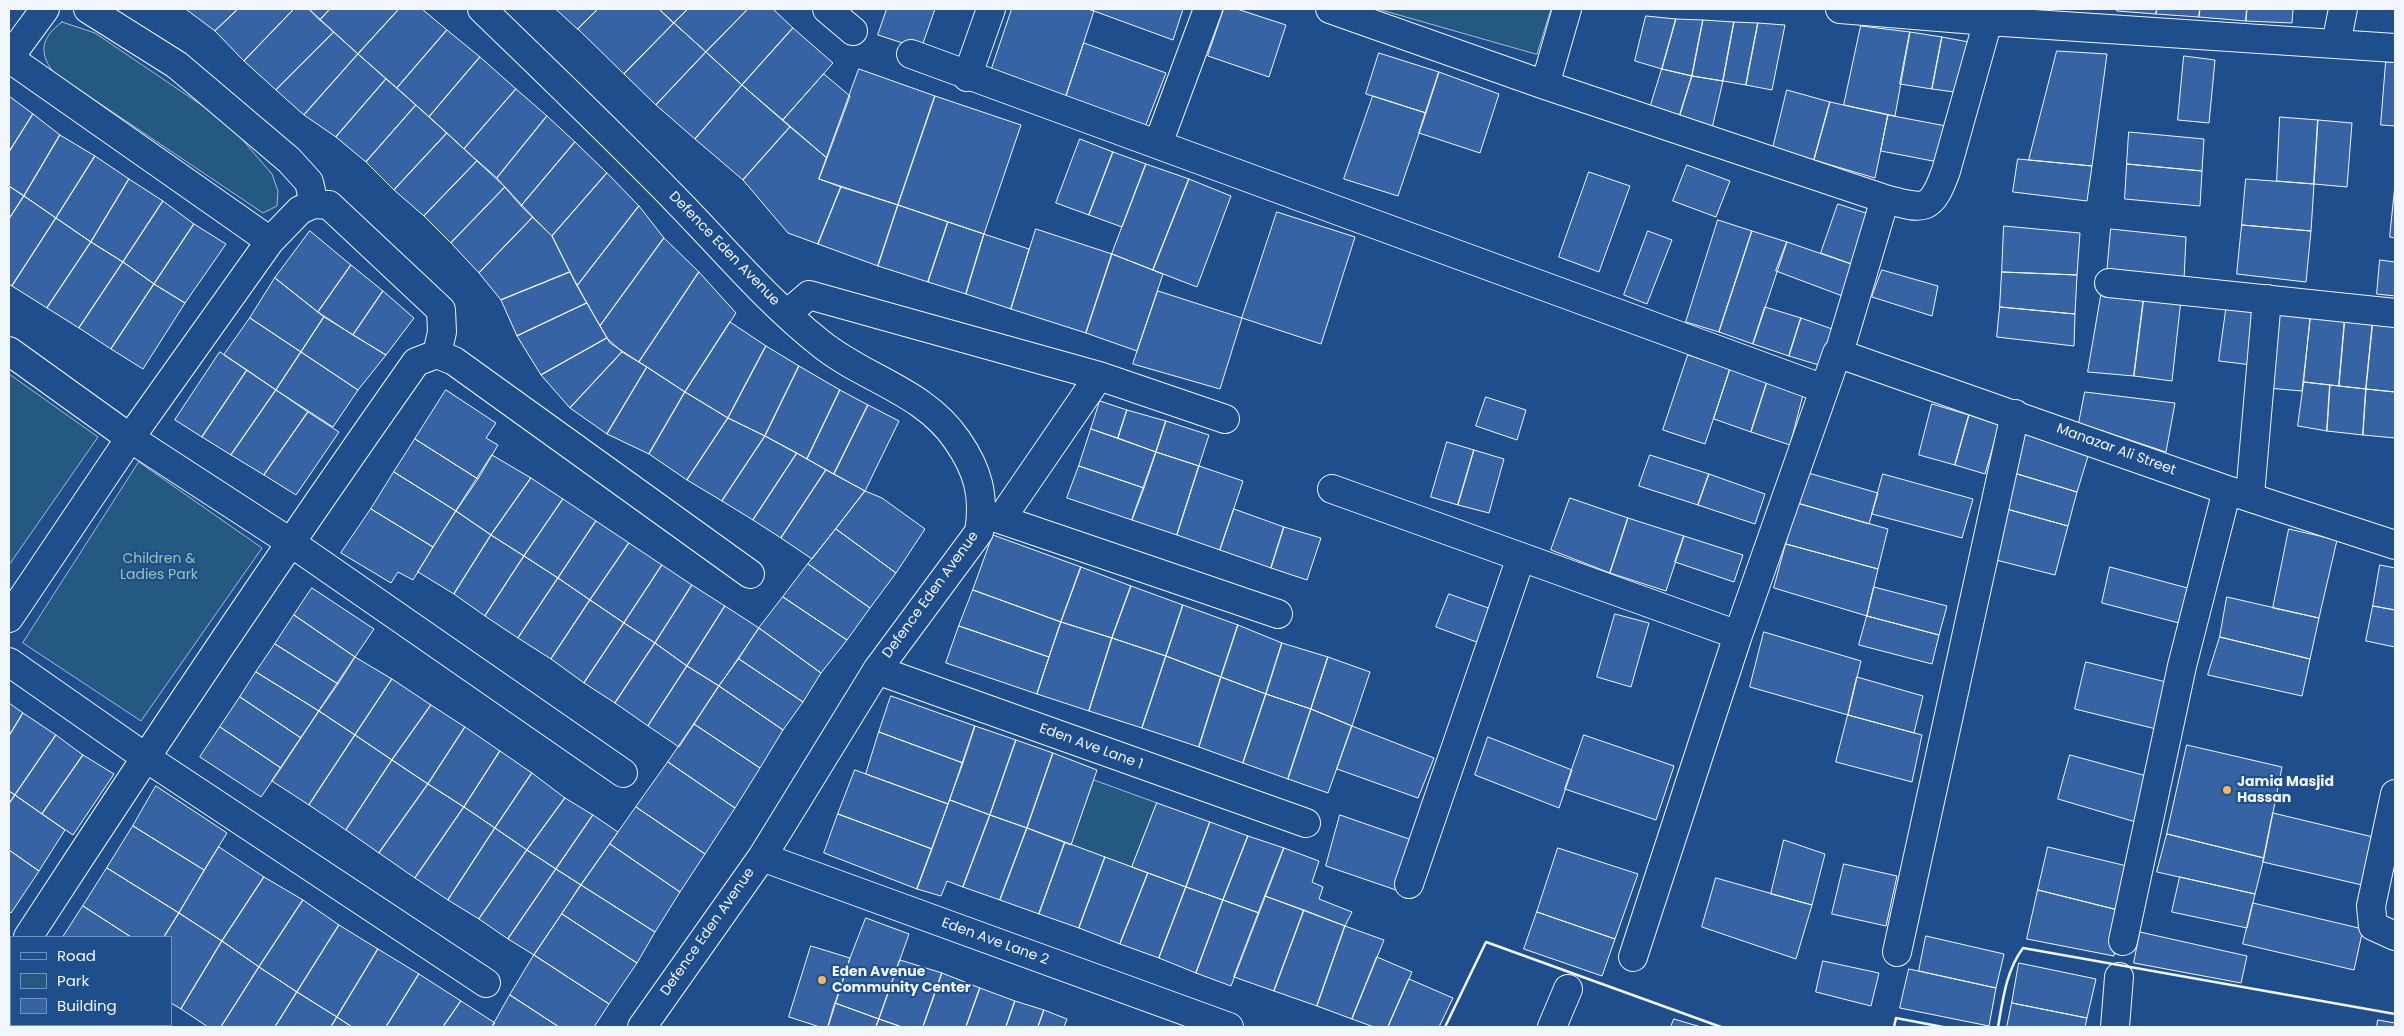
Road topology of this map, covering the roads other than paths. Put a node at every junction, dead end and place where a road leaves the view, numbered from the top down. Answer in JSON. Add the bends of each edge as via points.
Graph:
{"nodes":[{"id":1,"x":45,"y":9,"type":"edge"},
{"id":2,"x":88,"y":9,"type":"edge"},
{"id":3,"x":482,"y":9,"type":"edge"},
{"id":4,"x":827,"y":9,"type":"edge"},
{"id":5,"x":991,"y":9,"type":"edge"},
{"id":6,"x":1208,"y":9,"type":"edge"},
{"id":7,"x":1330,"y":9,"type":"edge"},
{"id":8,"x":1567,"y":9,"type":"edge"},
{"id":9,"x":1840,"y":9,"type":"edge"},
{"id":10,"x":2343,"y":9,"type":"edge"},
{"id":11,"x":1988,"y":22,"type":"junction"},
{"id":12,"x":852,"y":31,"type":"dead end"},
{"id":13,"x":2336,"y":44,"type":"junction"},
{"id":14,"x":2395,"y":48,"type":"edge"},
{"id":15,"x":911,"y":54,"type":"dead end"},
{"id":16,"x":9,"y":58,"type":"edge"},
{"id":17,"x":967,"y":76,"type":"junction"},
{"id":18,"x":1545,"y":85,"type":"junction"},
{"id":19,"x":1158,"y":144,"type":"junction"},
{"id":20,"x":1885,"y":199,"type":"junction"},
{"id":21,"x":314,"y":204,"type":"junction"},
{"id":22,"x":270,"y":241,"type":"junction"},
{"id":23,"x":2109,"y":283,"type":"dead end"},
{"id":24,"x":2267,"y":299,"type":"junction"},
{"id":25,"x":2395,"y":313,"type":"edge"},
{"id":26,"x":786,"y":314,"type":"junction"},
{"id":27,"x":9,"y":351,"type":"edge"},
{"id":28,"x":1838,"y":353,"type":"junction"},
{"id":29,"x":437,"y":354,"type":"junction"},
{"id":30,"x":1100,"y":376,"type":"junction"},
{"id":31,"x":1824,"y":388,"type":"junction"},
{"id":32,"x":2015,"y":414,"type":"junction"},
{"id":33,"x":1225,"y":419,"type":"dead end"},
{"id":34,"x":130,"y":438,"type":"junction"},
{"id":35,"x":1332,"y":489,"type":"dead end"},
{"id":36,"x":2238,"y":492,"type":"junction"},
{"id":37,"x":992,"y":516,"type":"junction"},
{"id":38,"x":290,"y":542,"type":"junction"},
{"id":39,"x":2395,"y":544,"type":"edge"},
{"id":40,"x":1521,"y":557,"type":"junction"},
{"id":41,"x":750,"y":574,"type":"dead end"},
{"id":42,"x":1278,"y":614,"type":"dead end"},
{"id":43,"x":9,"y":618,"type":"edge"},
{"id":44,"x":1738,"y":635,"type":"junction"},
{"id":45,"x":9,"y":662,"type":"edge"},
{"id":46,"x":877,"y":670,"type":"junction"},
{"id":47,"x":145,"y":757,"type":"junction"},
{"id":48,"x":623,"y":773,"type":"dead end"},
{"id":49,"x":2395,"y":794,"type":"edge"},
{"id":50,"x":1306,"y":823,"type":"dead end"},
{"id":51,"x":762,"y":857,"type":"junction"},
{"id":52,"x":1409,"y":884,"type":"dead end"},
{"id":53,"x":29,"y":936,"type":"edge"},
{"id":54,"x":2395,"y":936,"type":"edge"},
{"id":55,"x":2123,"y":941,"type":"dead end"},
{"id":56,"x":1896,"y":952,"type":"dead end"},
{"id":57,"x":1633,"y":957,"type":"dead end"},
{"id":58,"x":2120,"y":977,"type":"dead end"},
{"id":59,"x":486,"y":982,"type":"dead end"},
{"id":60,"x":1568,"y":989,"type":"dead end"},
{"id":61,"x":642,"y":1027,"type":"edge"},
{"id":62,"x":1229,"y":1027,"type":"edge"},
{"id":63,"x":1552,"y":1027,"type":"edge"},
{"id":64,"x":2115,"y":1027,"type":"edge"}],
"edges":[{"from":1,"to":16,"type":"street"},
{"from":2,"to":21,"type":"street","via":[[177,65],[289,160],[309,182]]},
{"from":3,"to":26,"type":"street","name":"Defence Eden Avenue","via":[[633,156]]},
{"from":4,"to":12,"type":"street"},
{"from":5,"to":17,"type":"street"},
{"from":6,"to":19,"type":"street"},
{"from":7,"to":18,"type":"street"},
{"from":8,"to":18,"type":"street"},
{"from":9,"to":11,"type":"street"},
{"from":10,"to":13,"type":"street"},
{"from":11,"to":13,"type":"street"},
{"from":11,"to":20,"type":"street","via":[[1938,194],[1928,204],[1914,207]]},
{"from":13,"to":14,"type":"street"},
{"from":15,"to":17,"type":"street"},
{"from":16,"to":22,"type":"street"},
{"from":17,"to":19,"type":"street"},
{"from":18,"to":20,"type":"street"},
{"from":19,"to":31,"type":"street"},
{"from":20,"to":28,"type":"street"},
{"from":21,"to":22,"type":"street","via":[[300,210]]},
{"from":21,"to":29,"type":"street","via":[[328,205],[441,310],[442,327]]},
{"from":22,"to":34,"type":"street"},
{"from":23,"to":24,"type":"street"},
{"from":24,"to":25,"type":"street"},
{"from":24,"to":36,"type":"street"},
{"from":26,"to":30,"type":"street","via":[[809,295]]},
{"from":26,"to":37,"type":"street","name":"Defence Eden Avenue","via":[[820,344],[891,384],[923,405],[942,423],[957,440],[979,480]]},
{"from":27,"to":34,"type":"street"},
{"from":28,"to":31,"type":"street"},
{"from":28,"to":32,"type":"street","name":"Manazar Ali Street"},
{"from":29,"to":38,"type":"street","via":[[416,362]]},
{"from":29,"to":41,"type":"street","via":[[454,361]]},
{"from":30,"to":33,"type":"street"},
{"from":30,"to":37,"type":"street"},
{"from":31,"to":44,"type":"street"},
{"from":32,"to":36,"type":"street","name":"Manazar Ali Street"},
{"from":32,"to":56,"type":"street"},
{"from":34,"to":38,"type":"street"},
{"from":34,"to":43,"type":"street"},
{"from":35,"to":40,"type":"street"},
{"from":36,"to":39,"type":"street","name":"Manazar Ali Street"},
{"from":36,"to":55,"type":"street","via":[[2182,666]]},
{"from":37,"to":42,"type":"street"},
{"from":37,"to":46,"type":"street","name":"Defence Eden Avenue"},
{"from":38,"to":47,"type":"street"},
{"from":38,"to":48,"type":"street"},
{"from":40,"to":44,"type":"street"},
{"from":40,"to":52,"type":"street"},
{"from":44,"to":57,"type":"street"},
{"from":45,"to":47,"type":"street"},
{"from":46,"to":50,"type":"street","name":"Eden Ave Lane 1"},
{"from":46,"to":51,"type":"street","name":"Defence Eden Avenue"},
{"from":47,"to":53,"type":"street"},
{"from":47,"to":59,"type":"street"},
{"from":49,"to":54,"type":"street","via":[[2371,906],[2373,926]]},
{"from":51,"to":61,"type":"street","name":"Defence Eden Avenue"},
{"from":51,"to":62,"type":"street","name":"Eden Ave Lane 2"},
{"from":58,"to":64,"type":"street"},
{"from":60,"to":63,"type":"street"}]}
